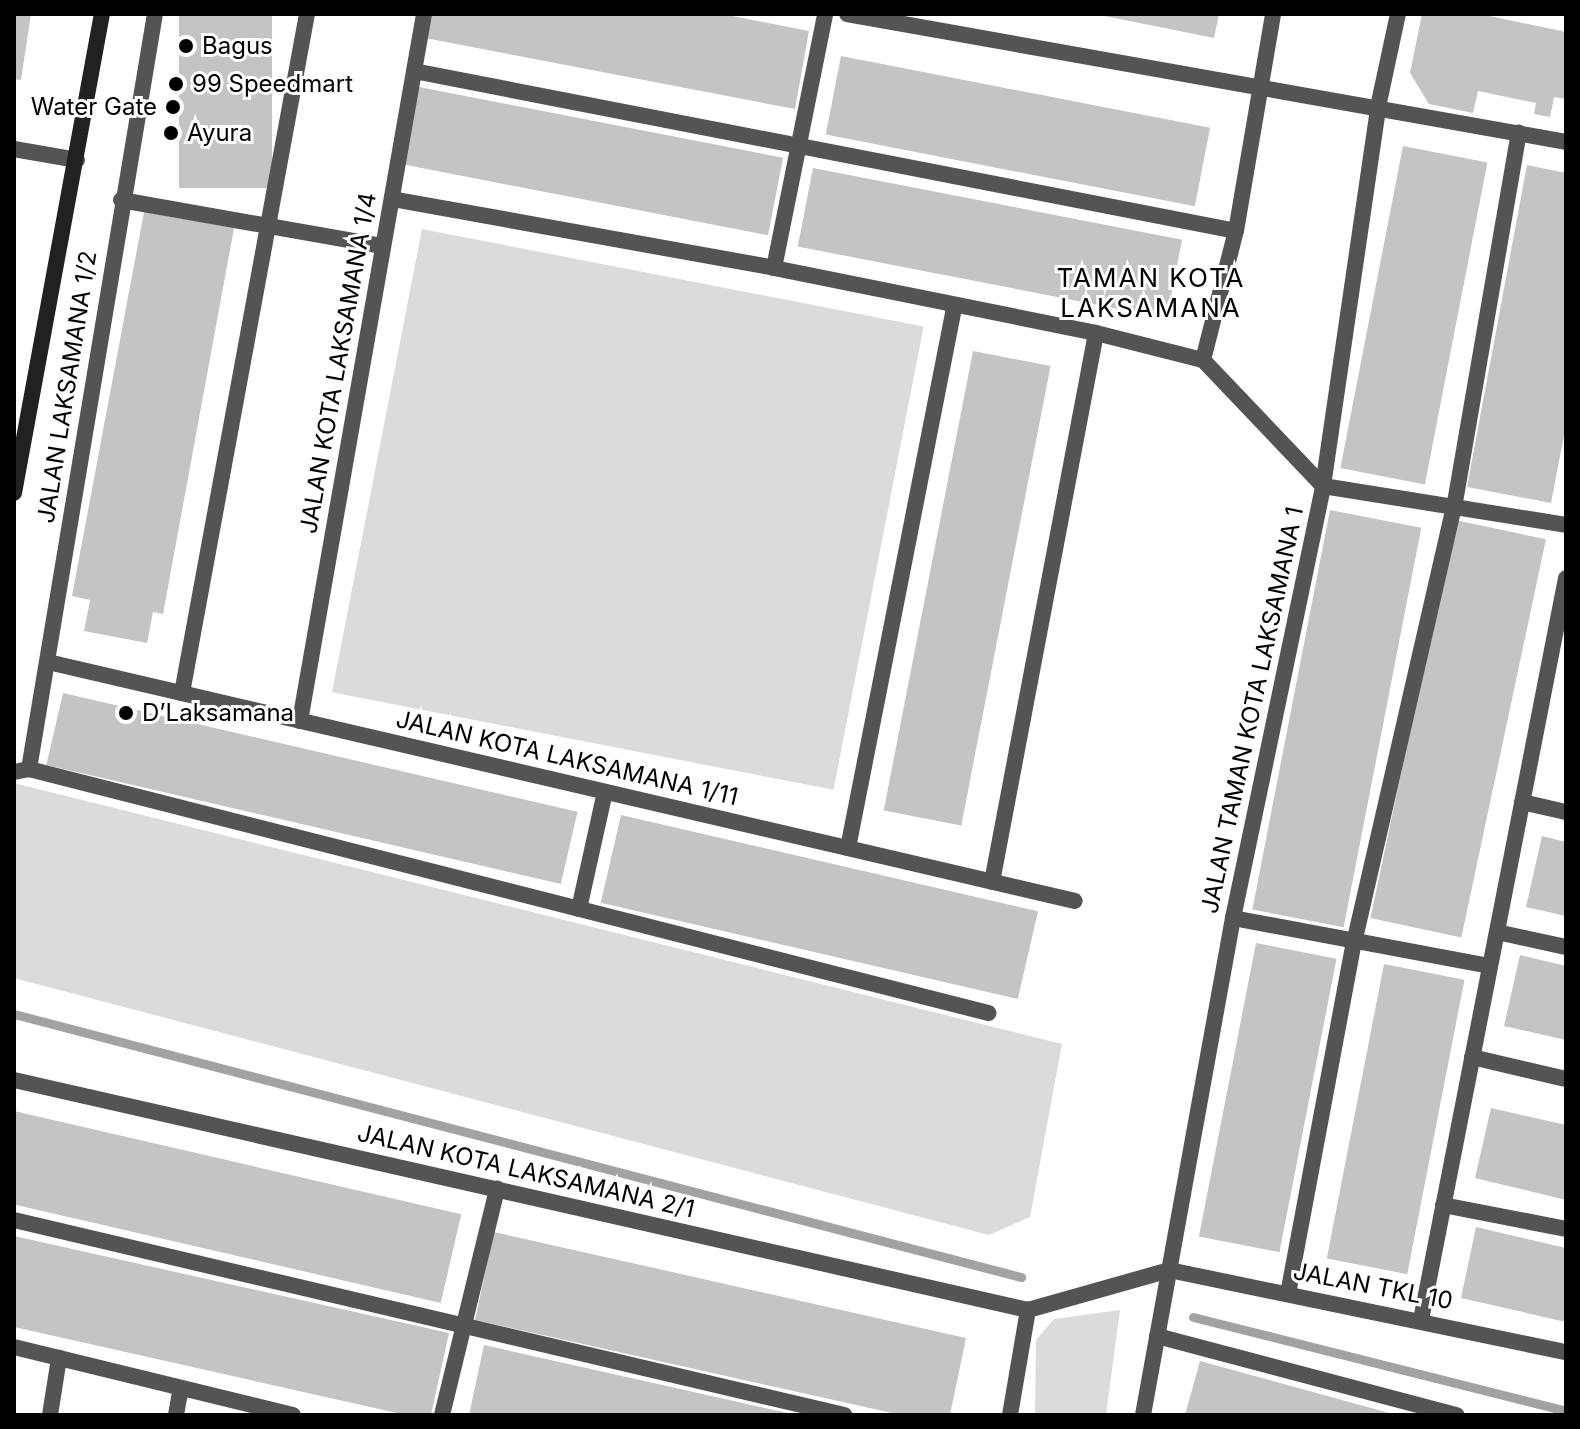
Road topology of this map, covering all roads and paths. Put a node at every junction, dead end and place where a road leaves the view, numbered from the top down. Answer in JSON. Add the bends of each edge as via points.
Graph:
{"nodes":[{"id":1,"x":102,"y":14,"type":"edge"},
{"id":2,"x":155,"y":14,"type":"edge"},
{"id":3,"x":307,"y":14,"type":"edge"},
{"id":4,"x":424,"y":14,"type":"edge"},
{"id":5,"x":825,"y":14,"type":"edge"},
{"id":6,"x":847,"y":14,"type":"edge"},
{"id":7,"x":1273,"y":14,"type":"edge"},
{"id":8,"x":1398,"y":14,"type":"edge"},
{"id":9,"x":414,"y":71,"type":"junction"},
{"id":10,"x":1261,"y":84,"type":"junction"},
{"id":11,"x":1378,"y":107,"type":"junction"},
{"id":12,"x":1519,"y":133,"type":"junction"},
{"id":13,"x":1566,"y":142,"type":"edge"},
{"id":14,"x":14,"y":149,"type":"edge"},
{"id":15,"x":798,"y":149,"type":"junction"},
{"id":16,"x":77,"y":160,"type":"junction"},
{"id":17,"x":392,"y":199,"type":"junction"},
{"id":18,"x":121,"y":200,"type":"junction"},
{"id":19,"x":268,"y":226,"type":"junction"},
{"id":20,"x":1236,"y":231,"type":"junction"},
{"id":21,"x":383,"y":246,"type":"junction"},
{"id":22,"x":774,"y":268,"type":"junction"},
{"id":23,"x":954,"y":308,"type":"junction"},
{"id":24,"x":1096,"y":333,"type":"junction"},
{"id":25,"x":1203,"y":360,"type":"junction"},
{"id":26,"x":1323,"y":486,"type":"junction"},
{"id":27,"x":14,"y":493,"type":"edge"},
{"id":28,"x":1454,"y":508,"type":"junction"},
{"id":29,"x":1566,"y":525,"type":"edge"},
{"id":30,"x":1566,"y":578,"type":"edge"},
{"id":31,"x":48,"y":662,"type":"junction"},
{"id":32,"x":182,"y":693,"type":"junction"},
{"id":33,"x":300,"y":721,"type":"junction"},
{"id":34,"x":22,"y":770,"type":"edge"},
{"id":35,"x":605,"y":792,"type":"junction"},
{"id":36,"x":1522,"y":802,"type":"junction"},
{"id":37,"x":1566,"y":812,"type":"edge"},
{"id":38,"x":848,"y":848,"type":"junction"},
{"id":39,"x":992,"y":882,"type":"junction"},
{"id":40,"x":1075,"y":901,"type":"dead end"},
{"id":41,"x":579,"y":909,"type":"junction"},
{"id":42,"x":1233,"y":918,"type":"junction"},
{"id":43,"x":1497,"y":932,"type":"junction"},
{"id":44,"x":1354,"y":943,"type":"junction"},
{"id":45,"x":1566,"y":947,"type":"edge"},
{"id":46,"x":1490,"y":966,"type":"junction"},
{"id":47,"x":988,"y":1013,"type":"dead end"},
{"id":48,"x":1472,"y":1057,"type":"junction"},
{"id":49,"x":1566,"y":1079,"type":"edge"},
{"id":50,"x":14,"y":1080,"type":"edge"},
{"id":51,"x":497,"y":1189,"type":"junction"},
{"id":52,"x":1443,"y":1205,"type":"junction"},
{"id":53,"x":14,"y":1220,"type":"edge"},
{"id":54,"x":1566,"y":1229,"type":"edge"},
{"id":55,"x":1169,"y":1270,"type":"junction"},
{"id":56,"x":1288,"y":1294,"type":"junction"},
{"id":57,"x":1028,"y":1310,"type":"junction"},
{"id":58,"x":1421,"y":1320,"type":"junction"},
{"id":59,"x":463,"y":1326,"type":"junction"},
{"id":60,"x":1157,"y":1336,"type":"junction"},
{"id":61,"x":14,"y":1347,"type":"edge"},
{"id":62,"x":1566,"y":1352,"type":"edge"},
{"id":63,"x":59,"y":1358,"type":"junction"},
{"id":64,"x":181,"y":1388,"type":"junction"},
{"id":65,"x":50,"y":1415,"type":"edge"},
{"id":66,"x":176,"y":1415,"type":"edge"},
{"id":67,"x":293,"y":1415,"type":"edge"},
{"id":68,"x":442,"y":1415,"type":"edge"},
{"id":69,"x":844,"y":1415,"type":"edge"},
{"id":70,"x":1010,"y":1415,"type":"edge"},
{"id":71,"x":1143,"y":1415,"type":"edge"},
{"id":72,"x":1457,"y":1415,"type":"edge"}],
"edges":[{"from":1,"to":16,"type":"street"},
{"from":2,"to":18,"type":"street","name":"JALAN LAKSAMANA 1/2"},
{"from":3,"to":19,"type":"street"},
{"from":4,"to":9,"type":"street","name":"JALAN KOTA LAKSAMANA 1/4"},
{"from":5,"to":15,"type":"street"},
{"from":6,"to":10,"type":"street"},
{"from":7,"to":10,"type":"street"},
{"from":8,"to":11,"type":"street","name":"JALAN TAMAN KOTA LAKSAMANA 1"},
{"from":9,"to":15,"type":"street"},
{"from":9,"to":17,"type":"street","name":"JALAN KOTA LAKSAMANA 1/4"},
{"from":10,"to":11,"type":"street"},
{"from":10,"to":20,"type":"street"},
{"from":11,"to":12,"type":"street"},
{"from":11,"to":26,"type":"street","name":"JALAN TAMAN KOTA LAKSAMANA 1"},
{"from":12,"to":13,"type":"street"},
{"from":12,"to":28,"type":"street"},
{"from":14,"to":16,"type":"street"},
{"from":15,"to":20,"type":"street"},
{"from":15,"to":22,"type":"street"},
{"from":16,"to":27,"type":"street"},
{"from":17,"to":21,"type":"street","name":"JALAN KOTA LAKSAMANA 1/4"},
{"from":17,"to":22,"type":"street"},
{"from":18,"to":19,"type":"street"},
{"from":18,"to":31,"type":"street","name":"JALAN LAKSAMANA 1/2"},
{"from":19,"to":21,"type":"street"},
{"from":19,"to":32,"type":"street"},
{"from":20,"to":25,"type":"street"},
{"from":21,"to":33,"type":"street","name":"JALAN KOTA LAKSAMANA 1/4"},
{"from":22,"to":23,"type":"street"},
{"from":23,"to":24,"type":"street"},
{"from":23,"to":38,"type":"street"},
{"from":24,"to":25,"type":"street"},
{"from":24,"to":39,"type":"street"},
{"from":25,"to":26,"type":"street"},
{"from":26,"to":28,"type":"street"},
{"from":26,"to":42,"type":"street","name":"JALAN TAMAN KOTA LAKSAMANA 1"},
{"from":28,"to":29,"type":"street"},
{"from":28,"to":44,"type":"street"},
{"from":30,"to":36,"type":"street"},
{"from":31,"to":32,"type":"street","name":"JALAN KOTA LAKSAMANA 1/11"},
{"from":31,"to":34,"type":"street","name":"JALAN LAKSAMANA 1/2"},
{"from":32,"to":33,"type":"street","name":"JALAN KOTA LAKSAMANA 1/11"},
{"from":33,"to":35,"type":"street","name":"JALAN KOTA LAKSAMANA 1/11"},
{"from":34,"to":41,"type":"street"},
{"from":35,"to":38,"type":"street","name":"JALAN KOTA LAKSAMANA 1/11"},
{"from":35,"to":41,"type":"street"},
{"from":36,"to":37,"type":"street"},
{"from":36,"to":43,"type":"street"},
{"from":38,"to":39,"type":"street","name":"JALAN KOTA LAKSAMANA 1/11"},
{"from":39,"to":40,"type":"street","name":"JALAN KOTA LAKSAMANA 1/11"},
{"from":41,"to":47,"type":"street"},
{"from":42,"to":44,"type":"street"},
{"from":42,"to":55,"type":"street","name":"JALAN TAMAN KOTA LAKSAMANA 1"},
{"from":43,"to":45,"type":"street"},
{"from":43,"to":46,"type":"street"},
{"from":44,"to":46,"type":"street"},
{"from":44,"to":56,"type":"street"},
{"from":46,"to":48,"type":"street"},
{"from":48,"to":49,"type":"street"},
{"from":48,"to":52,"type":"street"},
{"from":50,"to":51,"type":"street","name":"JALAN KOTA LAKSAMANA 2/1"},
{"from":51,"to":57,"type":"street","name":"JALAN KOTA LAKSAMANA 2/1"},
{"from":51,"to":59,"type":"street"},
{"from":52,"to":54,"type":"street"},
{"from":52,"to":58,"type":"street"},
{"from":53,"to":59,"type":"street"},
{"from":55,"to":56,"type":"street","name":"JALAN TKL 10"},
{"from":55,"to":57,"type":"street"},
{"from":55,"to":60,"type":"street","name":"JALAN TAMAN KOTA LAKSAMANA 1"},
{"from":56,"to":58,"type":"street","name":"JALAN TKL 10"},
{"from":57,"to":70,"type":"street"},
{"from":58,"to":62,"type":"street","name":"JALAN TKL 10"},
{"from":59,"to":68,"type":"street"},
{"from":59,"to":69,"type":"street"},
{"from":60,"to":71,"type":"street","name":"JALAN TAMAN KOTA LAKSAMANA 1"},
{"from":60,"to":72,"type":"street"},
{"from":61,"to":63,"type":"street"},
{"from":63,"to":64,"type":"street"},
{"from":63,"to":65,"type":"street"},
{"from":64,"to":66,"type":"street"},
{"from":64,"to":67,"type":"street"}]}
